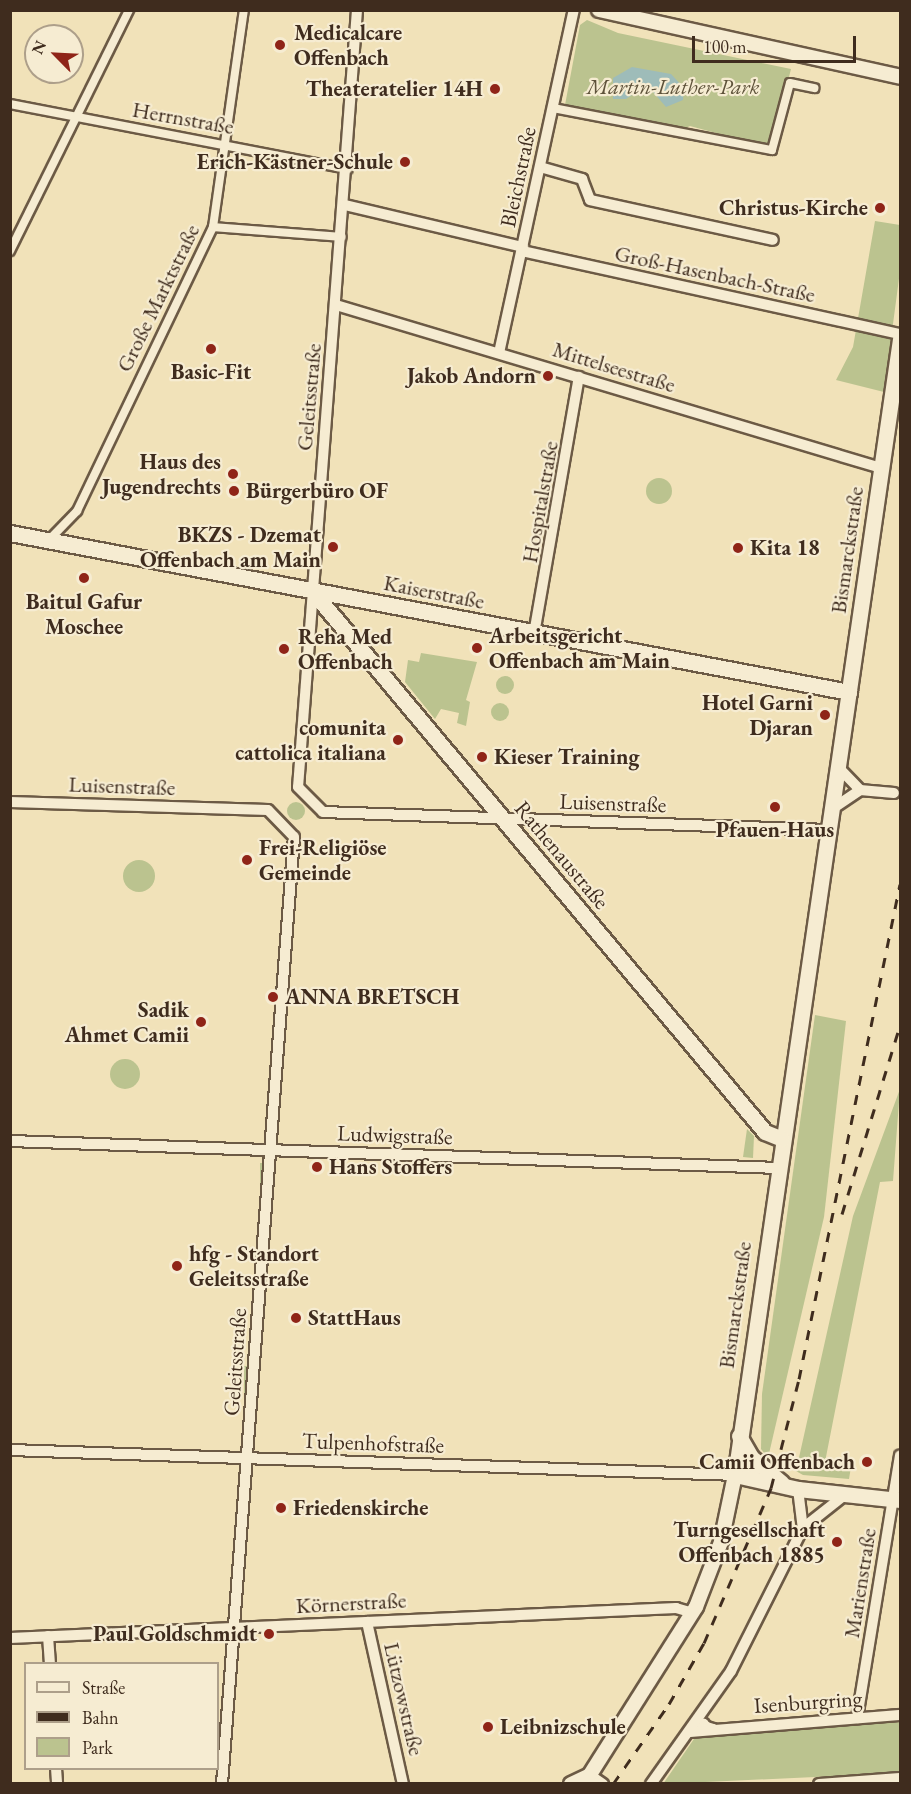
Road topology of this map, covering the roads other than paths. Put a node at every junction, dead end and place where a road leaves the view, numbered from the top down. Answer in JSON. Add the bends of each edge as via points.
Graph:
{"nodes":[{"id":1,"x":129,"y":10,"type":"edge"},
{"id":2,"x":244,"y":10,"type":"edge"},
{"id":3,"x":357,"y":10,"type":"edge"},
{"id":4,"x":574,"y":10,"type":"edge"},
{"id":5,"x":599,"y":10,"type":"edge"},
{"id":6,"x":883,"y":74,"type":"junction"},
{"id":7,"x":900,"y":77,"type":"edge"},
{"id":8,"x":900,"y":84,"type":"edge"},
{"id":9,"x":814,"y":88,"type":"dead end"},
{"id":10,"x":10,"y":104,"type":"edge"},
{"id":11,"x":553,"y":108,"type":"junction"},
{"id":12,"x":77,"y":117,"type":"junction"},
{"id":13,"x":225,"y":144,"type":"junction"},
{"id":14,"x":540,"y":167,"type":"junction"},
{"id":15,"x":348,"y":169,"type":"junction"},
{"id":16,"x":345,"y":205,"type":"junction"},
{"id":17,"x":213,"y":227,"type":"junction"},
{"id":18,"x":773,"y":240,"type":"dead end"},
{"id":19,"x":341,"y":243,"type":"junction"},
{"id":20,"x":522,"y":249,"type":"junction"},
{"id":21,"x":10,"y":251,"type":"edge"},
{"id":22,"x":336,"y":305,"type":"junction"},
{"id":23,"x":900,"y":334,"type":"edge"},
{"id":24,"x":900,"y":339,"type":"edge"},
{"id":25,"x":499,"y":353,"type":"junction"},
{"id":26,"x":579,"y":377,"type":"junction"},
{"id":27,"x":881,"y":468,"type":"junction"},
{"id":28,"x":10,"y":533,"type":"edge"},
{"id":29,"x":47,"y":541,"type":"junction"},
{"id":30,"x":313,"y":592,"type":"junction"},
{"id":31,"x":534,"y":634,"type":"junction"},
{"id":32,"x":849,"y":692,"type":"junction"},
{"id":33,"x":838,"y":767,"type":"junction"},
{"id":34,"x":860,"y":790,"type":"junction"},
{"id":35,"x":894,"y":793,"type":"dead end"},
{"id":36,"x":10,"y":802,"type":"edge"},
{"id":37,"x":832,"y":809,"type":"junction"},
{"id":38,"x":323,"y":812,"type":"joint"},
{"id":39,"x":502,"y":820,"type":"junction"},
{"id":40,"x":830,"y":830,"type":"junction"},
{"id":41,"x":294,"y":837,"type":"joint"},
{"id":42,"x":782,"y":1139,"type":"junction"},
{"id":43,"x":10,"y":1141,"type":"edge"},
{"id":44,"x":271,"y":1150,"type":"junction"},
{"id":45,"x":778,"y":1168,"type":"junction"},
{"id":46,"x":740,"y":1436,"type":"junction"},
{"id":47,"x":10,"y":1450,"type":"edge"},
{"id":48,"x":900,"y":1455,"type":"edge"},
{"id":49,"x":247,"y":1458,"type":"junction"},
{"id":50,"x":735,"y":1475,"type":"junction"},
{"id":51,"x":793,"y":1488,"type":"junction"},
{"id":52,"x":847,"y":1494,"type":"junction"},
{"id":53,"x":897,"y":1500,"type":"edge"},
{"id":54,"x":803,"y":1528,"type":"junction"},
{"id":55,"x":693,"y":1613,"type":"junction"},
{"id":56,"x":367,"y":1622,"type":"junction"},
{"id":57,"x":235,"y":1628,"type":"junction"},
{"id":58,"x":48,"y":1636,"type":"junction"},
{"id":59,"x":10,"y":1638,"type":"edge"},
{"id":60,"x":50,"y":1662,"type":"edge"},
{"id":61,"x":703,"y":1713,"type":"junction"},
{"id":62,"x":900,"y":1715,"type":"edge"},
{"id":63,"x":857,"y":1718,"type":"junction"},
{"id":64,"x":716,"y":1728,"type":"junction"},
{"id":65,"x":689,"y":1732,"type":"junction"},
{"id":66,"x":900,"y":1778,"type":"edge"},
{"id":67,"x":587,"y":1779,"type":"edge"},
{"id":68,"x":655,"y":1781,"type":"edge"},
{"id":69,"x":846,"y":1783,"type":"edge"},
{"id":70,"x":222,"y":1784,"type":"edge"},
{"id":71,"x":403,"y":1784,"type":"edge"},
{"id":72,"x":571,"y":1784,"type":"edge"},
{"id":73,"x":603,"y":1784,"type":"edge"},
{"id":74,"x":819,"y":1784,"type":"edge"}],
"edges":[{"from":1,"to":12,"type":"street"},
{"from":2,"to":13,"type":"street","name":"Große Marktstraße"},
{"from":3,"to":15,"type":"street","name":"Geleitsstraße"},
{"from":4,"to":11,"type":"street","name":"Bleichstraße"},
{"from":5,"to":6,"type":"street"},
{"from":6,"to":7,"type":"street"},
{"from":6,"to":8,"type":"street"},
{"from":9,"to":11,"type":"street","via":[[790,83],[772,150]]},
{"from":10,"to":12,"type":"street","name":"Herrnstraße"},
{"from":11,"to":14,"type":"street","name":"Bleichstraße"},
{"from":12,"to":13,"type":"street","name":"Herrnstraße"},
{"from":12,"to":21,"type":"street"},
{"from":13,"to":15,"type":"street","name":"Herrnstraße"},
{"from":13,"to":17,"type":"street","name":"Große Marktstraße"},
{"from":14,"to":18,"type":"street","via":[[582,178],[590,200]]},
{"from":14,"to":20,"type":"street","name":"Bleichstraße"},
{"from":15,"to":16,"type":"street","name":"Geleitsstraße"},
{"from":16,"to":19,"type":"street","name":"Geleitsstraße"},
{"from":16,"to":20,"type":"street","name":"Groß-Hasenbach-Straße"},
{"from":17,"to":19,"type":"street"},
{"from":17,"to":29,"type":"street","name":"Große Marktstraße","via":[[77,511]]},
{"from":19,"to":22,"type":"street","name":"Geleitsstraße"},
{"from":20,"to":23,"type":"street","name":"Groß-Hasenbach-Straße"},
{"from":20,"to":25,"type":"street","name":"Bleichstraße"},
{"from":22,"to":25,"type":"street","name":"Mittelseestraße"},
{"from":22,"to":30,"type":"street","name":"Geleitsstraße"},
{"from":24,"to":27,"type":"main road","name":"Bismarckstraße"},
{"from":25,"to":26,"type":"street","name":"Mittelseestraße"},
{"from":26,"to":27,"type":"street","name":"Mittelseestraße"},
{"from":26,"to":31,"type":"street","name":"Hospitalstraße"},
{"from":27,"to":32,"type":"main road","name":"Bismarckstraße"},
{"from":28,"to":29,"type":"main road","name":"Kaiserstraße"},
{"from":29,"to":30,"type":"main road","name":"Kaiserstraße"},
{"from":30,"to":31,"type":"main road","name":"Kaiserstraße"},
{"from":30,"to":38,"type":"street","name":"Geleitsstraße","via":[[298,787]]},
{"from":30,"to":39,"type":"main road","name":"Rathenaustraße"},
{"from":31,"to":32,"type":"main road","name":"Kaiserstraße"},
{"from":32,"to":33,"type":"main road","name":"Bismarckstraße"},
{"from":33,"to":34,"type":"street"},
{"from":33,"to":37,"type":"main road","name":"Bismarckstraße"},
{"from":34,"to":35,"type":"street"},
{"from":34,"to":37,"type":"street"},
{"from":36,"to":41,"type":"street","name":"Luisenstraße","via":[[268,810]]},
{"from":37,"to":40,"type":"main road","name":"Bismarckstraße"},
{"from":38,"to":39,"type":"street","name":"Luisenstraße"},
{"from":39,"to":40,"type":"street","name":"Luisenstraße"},
{"from":39,"to":42,"type":"main road","name":"Rathenaustraße","via":[[765,1132]]},
{"from":40,"to":42,"type":"main road","name":"Bismarckstraße"},
{"from":41,"to":44,"type":"street","name":"Geleitsstraße"},
{"from":42,"to":45,"type":"main road","name":"Bismarckstraße"},
{"from":43,"to":44,"type":"street","name":"Ludwigstraße"},
{"from":44,"to":45,"type":"street","name":"Ludwigstraße"},
{"from":44,"to":49,"type":"street","name":"Geleitsstraße"},
{"from":45,"to":46,"type":"main road","name":"Bismarckstraße"},
{"from":46,"to":50,"type":"main road","name":"Bismarckstraße"},
{"from":46,"to":51,"type":"main road","via":[[757,1463]]},
{"from":47,"to":49,"type":"street","name":"Tulpenhofstraße"},
{"from":48,"to":53,"type":"street","name":"Marienstraße"},
{"from":49,"to":50,"type":"street","name":"Tulpenhofstraße"},
{"from":49,"to":57,"type":"street","name":"Geleitsstraße"},
{"from":50,"to":51,"type":"main road"},
{"from":50,"to":55,"type":"street","name":"Bismarckstraße","via":[[719,1549]]},
{"from":51,"to":52,"type":"main road"},
{"from":51,"to":54,"type":"street"},
{"from":52,"to":53,"type":"main road"},
{"from":52,"to":54,"type":"street"},
{"from":53,"to":63,"type":"street","name":"Marienstraße"},
{"from":54,"to":61,"type":"street","via":[[749,1639]]},
{"from":55,"to":56,"type":"street","name":"Körnerstraße","via":[[676,1608]]},
{"from":55,"to":67,"type":"street","name":"Bismarckstraße"},
{"from":56,"to":57,"type":"street","name":"Körnerstraße"},
{"from":56,"to":71,"type":"street","name":"Lützowstraße"},
{"from":57,"to":58,"type":"street","name":"Körnerstraße"},
{"from":57,"to":70,"type":"street","name":"Geleitsstraße"},
{"from":58,"to":59,"type":"street","name":"Körnerstraße"},
{"from":58,"to":60,"type":"street"},
{"from":61,"to":64,"type":"street"},
{"from":61,"to":65,"type":"street"},
{"from":62,"to":63,"type":"street","name":"Isenburgring"},
{"from":63,"to":64,"type":"street","name":"Isenburgring"},
{"from":64,"to":65,"type":"street","name":"Isenburgring"},
{"from":65,"to":68,"type":"street"},
{"from":66,"to":69,"type":"street"},
{"from":67,"to":72,"type":"street"},
{"from":67,"to":73,"type":"street"},
{"from":69,"to":74,"type":"street"}]}
